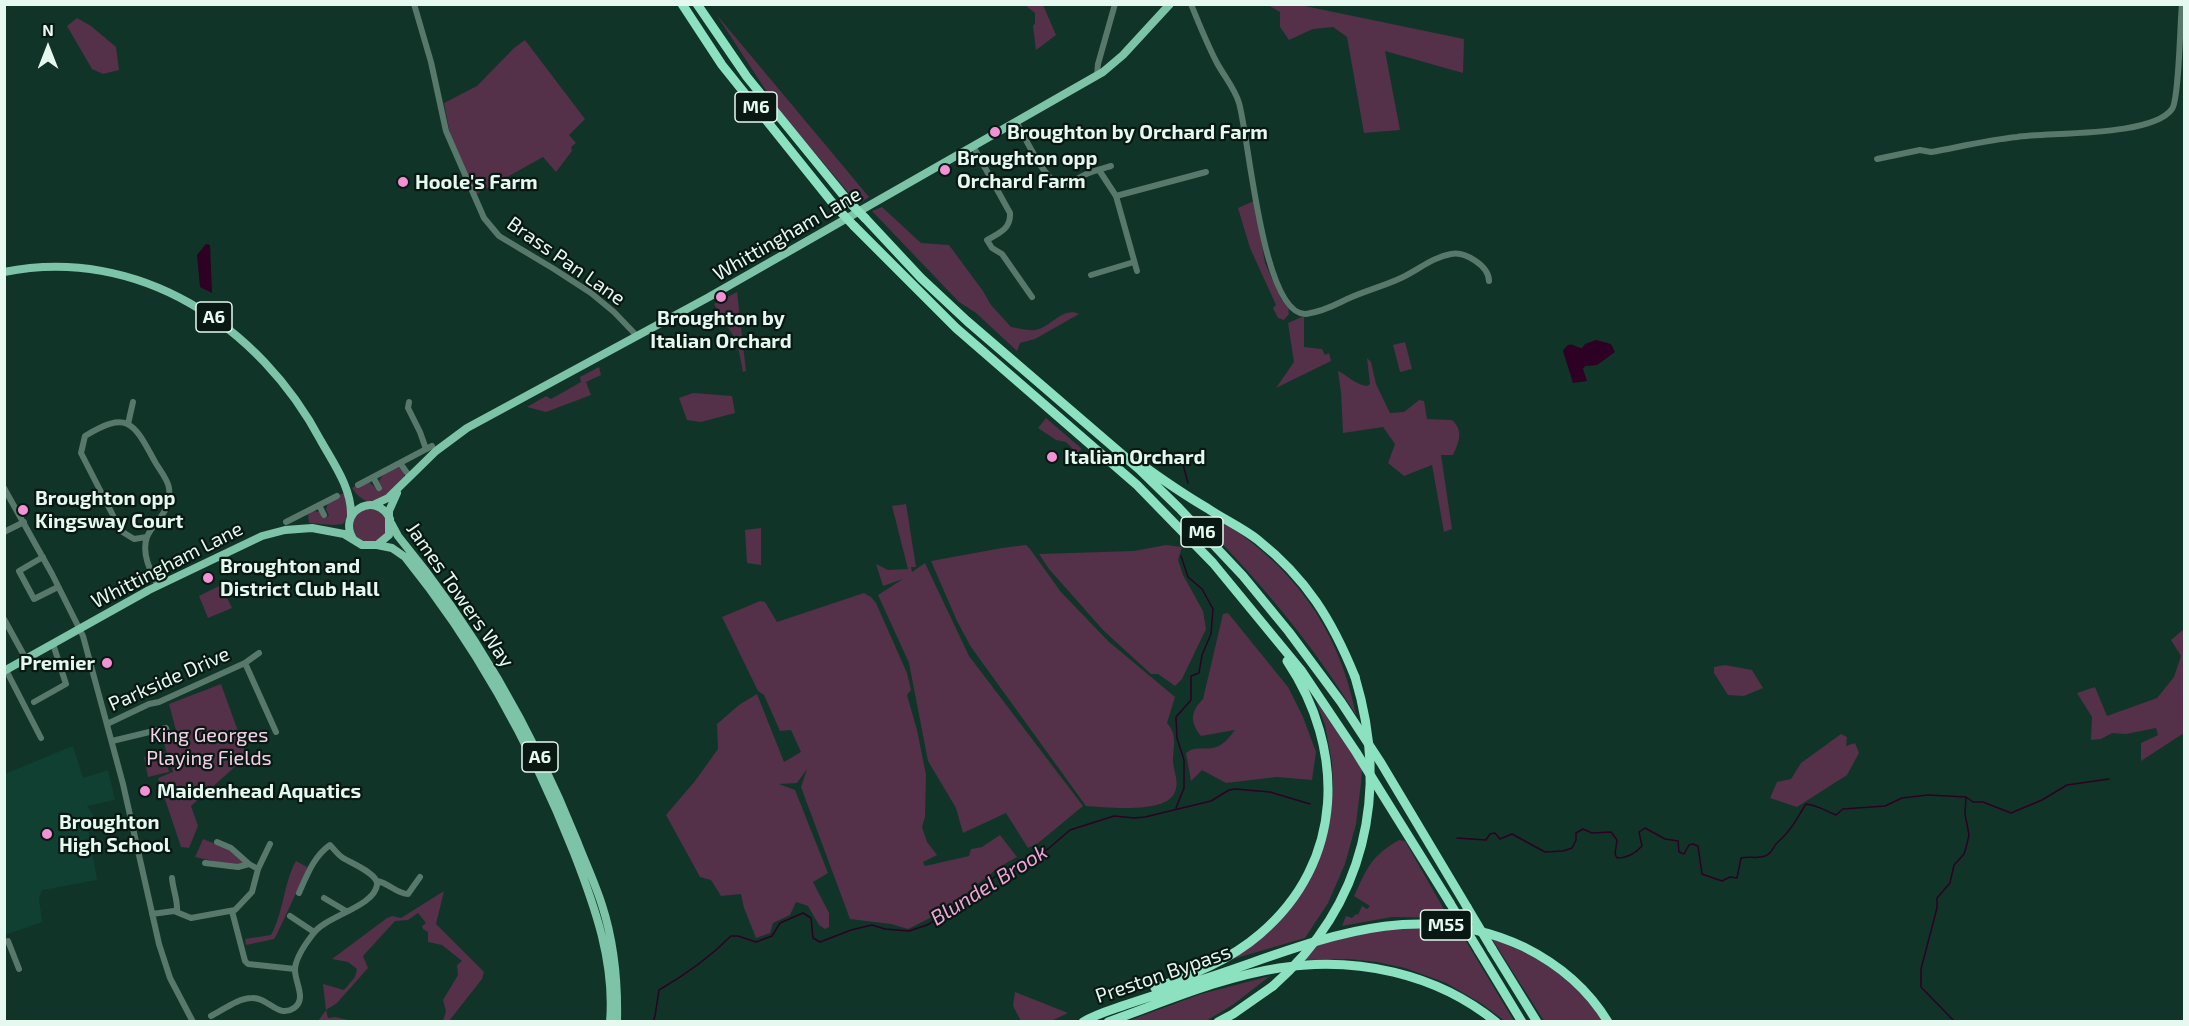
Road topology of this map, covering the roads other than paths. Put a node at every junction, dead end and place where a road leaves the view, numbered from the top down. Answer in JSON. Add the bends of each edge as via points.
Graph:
{"nodes":[{"id":1,"x":414,"y":4,"type":"edge"},
{"id":2,"x":682,"y":4,"type":"edge"},
{"id":3,"x":697,"y":4,"type":"edge"},
{"id":4,"x":1115,"y":4,"type":"edge"},
{"id":5,"x":1170,"y":4,"type":"edge"},
{"id":6,"x":1191,"y":4,"type":"edge"},
{"id":7,"x":2182,"y":4,"type":"edge"},
{"id":8,"x":1097,"y":75,"type":"junction"},
{"id":9,"x":1017,"y":123,"type":"junction"},
{"id":10,"x":973,"y":146,"type":"junction"},
{"id":11,"x":1877,"y":159,"type":"dead end"},
{"id":12,"x":1112,"y":166,"type":"dead end"},
{"id":13,"x":1099,"y":170,"type":"junction"},
{"id":14,"x":1206,"y":172,"type":"dead end"},
{"id":15,"x":1116,"y":196,"type":"junction"},
{"id":16,"x":1134,"y":262,"type":"junction"},
{"id":17,"x":1137,"y":271,"type":"dead end"},
{"id":18,"x":4,"y":272,"type":"edge"},
{"id":19,"x":1091,"y":275,"type":"dead end"},
{"id":20,"x":1489,"y":281,"type":"dead end"},
{"id":21,"x":1032,"y":297,"type":"dead end"},
{"id":22,"x":637,"y":336,"type":"junction"},
{"id":23,"x":409,"y":402,"type":"dead end"},
{"id":24,"x":130,"y":403,"type":"dead end"},
{"id":25,"x":1074,"y":413,"type":"junction"},
{"id":26,"x":128,"y":424,"type":"junction"},
{"id":27,"x":400,"y":463,"type":"junction"},
{"id":28,"x":373,"y":477,"type":"junction"},
{"id":29,"x":410,"y":477,"type":"junction"},
{"id":30,"x":358,"y":485,"type":"dead end"},
{"id":31,"x":4,"y":488,"type":"edge"},
{"id":32,"x":379,"y":488,"type":"dead end"},
{"id":33,"x":400,"y":488,"type":"junction"},
{"id":34,"x":347,"y":489,"type":"junction"},
{"id":35,"x":337,"y":496,"type":"dead end"},
{"id":36,"x":319,"y":505,"type":"junction"},
{"id":37,"x":370,"y":505,"type":"junction"},
{"id":38,"x":303,"y":514,"type":"junction"},
{"id":39,"x":324,"y":515,"type":"dead end"},
{"id":40,"x":350,"y":519,"type":"junction"},
{"id":41,"x":24,"y":522,"type":"junction"},
{"id":42,"x":286,"y":522,"type":"dead end"},
{"id":43,"x":390,"y":522,"type":"junction"},
{"id":44,"x":306,"y":528,"type":"junction"},
{"id":45,"x":324,"y":530,"type":"junction"},
{"id":46,"x":4,"y":532,"type":"edge"},
{"id":47,"x":147,"y":537,"type":"junction"},
{"id":48,"x":354,"y":540,"type":"junction"},
{"id":49,"x":377,"y":545,"type":"junction"},
{"id":50,"x":43,"y":557,"type":"junction"},
{"id":51,"x":58,"y":586,"type":"junction"},
{"id":52,"x":158,"y":586,"type":"junction"},
{"id":53,"x":1249,"y":605,"type":"junction"},
{"id":54,"x":4,"y":619,"type":"edge"},
{"id":55,"x":80,"y":628,"type":"junction"},
{"id":56,"x":53,"y":644,"type":"junction"},
{"id":57,"x":259,"y":653,"type":"dead end"},
{"id":58,"x":26,"y":659,"type":"junction"},
{"id":59,"x":245,"y":663,"type":"junction"},
{"id":60,"x":5,"y":670,"type":"edge"},
{"id":61,"x":34,"y":702,"type":"dead end"},
{"id":62,"x":107,"y":724,"type":"junction"},
{"id":63,"x":276,"y":732,"type":"dead end"},
{"id":64,"x":169,"y":736,"type":"dead end"},
{"id":65,"x":41,"y":738,"type":"dead end"},
{"id":66,"x":112,"y":741,"type":"junction"},
{"id":67,"x":217,"y":842,"type":"dead end"},
{"id":68,"x":270,"y":844,"type":"dead end"},
{"id":69,"x":205,"y":863,"type":"dead end"},
{"id":70,"x":249,"y":864,"type":"junction"},
{"id":71,"x":258,"y":869,"type":"junction"},
{"id":72,"x":420,"y":877,"type":"dead end"},
{"id":73,"x":172,"y":878,"type":"dead end"},
{"id":74,"x":377,"y":881,"type":"junction"},
{"id":75,"x":299,"y":893,"type":"dead end"},
{"id":76,"x":324,"y":898,"type":"dead end"},
{"id":77,"x":232,"y":911,"type":"junction"},
{"id":78,"x":346,"y":911,"type":"junction"},
{"id":79,"x":177,"y":912,"type":"junction"},
{"id":80,"x":152,"y":914,"type":"junction"},
{"id":81,"x":290,"y":916,"type":"dead end"},
{"id":82,"x":314,"y":932,"type":"junction"},
{"id":83,"x":8,"y":942,"type":"dead end"},
{"id":84,"x":14,"y":955,"type":"junction"},
{"id":85,"x":4,"y":959,"type":"edge"},
{"id":86,"x":19,"y":969,"type":"dead end"},
{"id":87,"x":295,"y":969,"type":"junction"},
{"id":88,"x":211,"y":1016,"type":"dead end"},
{"id":89,"x":1085,"y":1020,"type":"edge"},
{"id":90,"x":193,"y":1022,"type":"edge"},
{"id":91,"x":610,"y":1022,"type":"edge"},
{"id":92,"x":617,"y":1022,"type":"edge"},
{"id":93,"x":1108,"y":1022,"type":"edge"},
{"id":94,"x":1218,"y":1022,"type":"edge"},
{"id":95,"x":1496,"y":1022,"type":"edge"},
{"id":96,"x":1522,"y":1022,"type":"edge"},
{"id":97,"x":1537,"y":1022,"type":"edge"},
{"id":98,"x":1608,"y":1022,"type":"edge"}],
"edges":[{"from":1,"to":22,"type":"street","name":"Brass Pan Lane","via":[[446,131],[491,229],[591,293]]},
{"from":2,"to":53,"type":"highway","number":"M6","bridge":true,"via":[[722,65],[835,206],[956,328],[1137,485]]},
{"from":3,"to":25,"type":"highway","number":"M6","bridge":true,"via":[[747,77],[848,201],[921,278]]},
{"from":4,"to":8,"type":"street"},
{"from":5,"to":8,"type":"main road","name":"Whittingham Lane","via":[[1116,62]]},
{"from":6,"to":20,"type":"street","via":[[1238,100],[1268,260],[1283,297],[1293,309],[1306,314],[1333,306],[1454,253],[1483,267]]},
{"from":7,"to":11,"type":"street","via":[[2176,93],[2172,110],[2162,119],[2112,131],[2016,137]]},
{"from":8,"to":9,"type":"main road","name":"Whittingham Lane"},
{"from":9,"to":10,"type":"main road","name":"Whittingham Lane"},
{"from":9,"to":13,"type":"street","via":[[1056,184],[1063,185]]},
{"from":10,"to":21,"type":"street","via":[[1010,213],[1007,228],[987,240],[1002,254]]},
{"from":10,"to":22,"type":"main road","name":"Whittingham Lane"},
{"from":12,"to":13,"type":"street"},
{"from":13,"to":15,"type":"street"},
{"from":14,"to":15,"type":"street"},
{"from":15,"to":16,"type":"street"},
{"from":16,"to":17,"type":"street"},
{"from":16,"to":19,"type":"street"},
{"from":18,"to":34,"type":"main road","number":"A6","via":[[54,268],[112,274],[178,297],[218,319],[265,360],[288,388]]},
{"from":22,"to":29,"type":"main road","name":"Whittingham Lane","via":[[467,428]]},
{"from":23,"to":27,"type":"street","via":[[408,408],[429,447]]},
{"from":24,"to":26,"type":"street"},
{"from":25,"to":94,"type":"highway","bridge":true,"via":[[1184,495],[1257,539],[1281,561],[1316,599],[1338,637],[1366,717],[1370,799],[1361,846],[1347,886],[1310,949],[1273,986]]},
{"from":25,"to":97,"type":"highway","number":"M6","bridge":true,"via":[[1179,508],[1289,632],[1363,735]]},
{"from":26,"to":47,"type":"street","via":[[139,432],[169,488],[166,512]]},
{"from":26,"to":47,"type":"street","via":[[115,421],[85,436],[81,453],[121,531],[134,539]]},
{"from":27,"to":28,"type":"street"},
{"from":27,"to":29,"type":"street"},
{"from":28,"to":30,"type":"street"},
{"from":28,"to":32,"type":"street"},
{"from":29,"to":33,"type":"main road","name":"Whittingham Lane"},
{"from":31,"to":41,"type":"street"},
{"from":33,"to":37,"type":"main road","name":"Whittingham Lane","via":[[384,501]]},
{"from":33,"to":43,"type":"main road","name":"Whittingham Lane","via":[[391,506]]},
{"from":34,"to":37,"type":"main road","number":"A6"},
{"from":34,"to":40,"type":"main road","number":"A6"},
{"from":35,"to":36,"type":"street"},
{"from":36,"to":38,"type":"street"},
{"from":36,"to":39,"type":"street"},
{"from":37,"to":40,"type":"main road","via":[[358,508]]},
{"from":37,"to":43,"type":"main road","via":[[384,510]]},
{"from":38,"to":42,"type":"street"},
{"from":38,"to":44,"type":"street"},
{"from":40,"to":45,"type":"main road","name":"Whittingham Lane"},
{"from":40,"to":48,"type":"main road","via":[[349,530]]},
{"from":41,"to":46,"type":"street"},
{"from":41,"to":50,"type":"street"},
{"from":43,"to":49,"type":"main road","via":[[389,535]]},
{"from":43,"to":92,"type":"main road","name":"James Towers Way","number":"A6","via":[[476,643],[550,778],[603,907],[615,961]]},
{"from":44,"to":45,"type":"main road","name":"Whittingham Lane"},
{"from":44,"to":52,"type":"main road","name":"Whittingham Lane","via":[[262,536]]},
{"from":45,"to":48,"type":"main road","name":"Whittingham Lane"},
{"from":47,"to":52,"type":"street","via":[[146,554]]},
{"from":48,"to":49,"type":"main road","via":[[368,547]]},
{"from":49,"to":91,"type":"main road","name":"James Towers Way","number":"A6","via":[[392,548],[405,557],[465,637],[500,694],[557,811],[592,901],[612,996]]},
{"from":50,"to":51,"type":"street"},
{"from":50,"to":51,"type":"street","via":[[19,570],[34,599]]},
{"from":51,"to":55,"type":"street"},
{"from":52,"to":55,"type":"main road","name":"Whittingham Lane"},
{"from":53,"to":89,"type":"highway","number":"M6","via":[[1302,684],[1323,738],[1328,797],[1313,862],[1295,896],[1278,917],[1238,951]]},
{"from":53,"to":96,"type":"highway","number":"M6","bridge":true,"via":[[1333,717]]},
{"from":54,"to":58,"type":"street"},
{"from":55,"to":56,"type":"main road","name":"Whittingham Lane"},
{"from":55,"to":62,"type":"street"},
{"from":56,"to":58,"type":"main road","name":"Whittingham Lane"},
{"from":56,"to":61,"type":"street","via":[[66,684]]},
{"from":57,"to":59,"type":"street","name":"Parkside Drive"},
{"from":58,"to":60,"type":"main road","name":"Whittingham Lane"},
{"from":59,"to":62,"type":"street","name":"Parkside Drive"},
{"from":59,"to":63,"type":"street","name":"Parkside Drive"},
{"from":60,"to":65,"type":"street"},
{"from":62,"to":66,"type":"street"},
{"from":64,"to":66,"type":"street","via":[[166,728]]},
{"from":66,"to":80,"type":"street"},
{"from":67,"to":70,"type":"street"},
{"from":68,"to":71,"type":"street"},
{"from":69,"to":70,"type":"street","via":[[237,867]]},
{"from":70,"to":71,"type":"street"},
{"from":71,"to":77,"type":"street","via":[[252,892]]},
{"from":72,"to":74,"type":"street","via":[[408,894]]},
{"from":73,"to":79,"type":"street"},
{"from":74,"to":75,"type":"street","via":[[340,857],[330,845],[314,860]]},
{"from":74,"to":78,"type":"street","via":[[370,897]]},
{"from":76,"to":78,"type":"street"},
{"from":77,"to":79,"type":"street","via":[[190,918]]},
{"from":77,"to":87,"type":"street","via":[[244,961]]},
{"from":78,"to":82,"type":"street"},
{"from":79,"to":80,"type":"street"},
{"from":80,"to":90,"type":"street","via":[[170,978]]},
{"from":81,"to":82,"type":"street"},
{"from":82,"to":87,"type":"street"},
{"from":83,"to":84,"type":"street"},
{"from":84,"to":85,"type":"street"},
{"from":84,"to":86,"type":"street"},
{"from":87,"to":88,"type":"street","via":[[301,999],[292,1009],[280,1011],[252,998]]},
{"from":89,"to":98,"type":"highway","name":"Preston Bypass","number":"M55","via":[[1339,935],[1414,923],[1470,928],[1513,942],[1557,967],[1588,994]]},
{"from":93,"to":95,"type":"highway","name":"Preston Bypass","via":[[1244,977],[1311,965],[1347,965],[1405,975],[1445,990]]}]}
